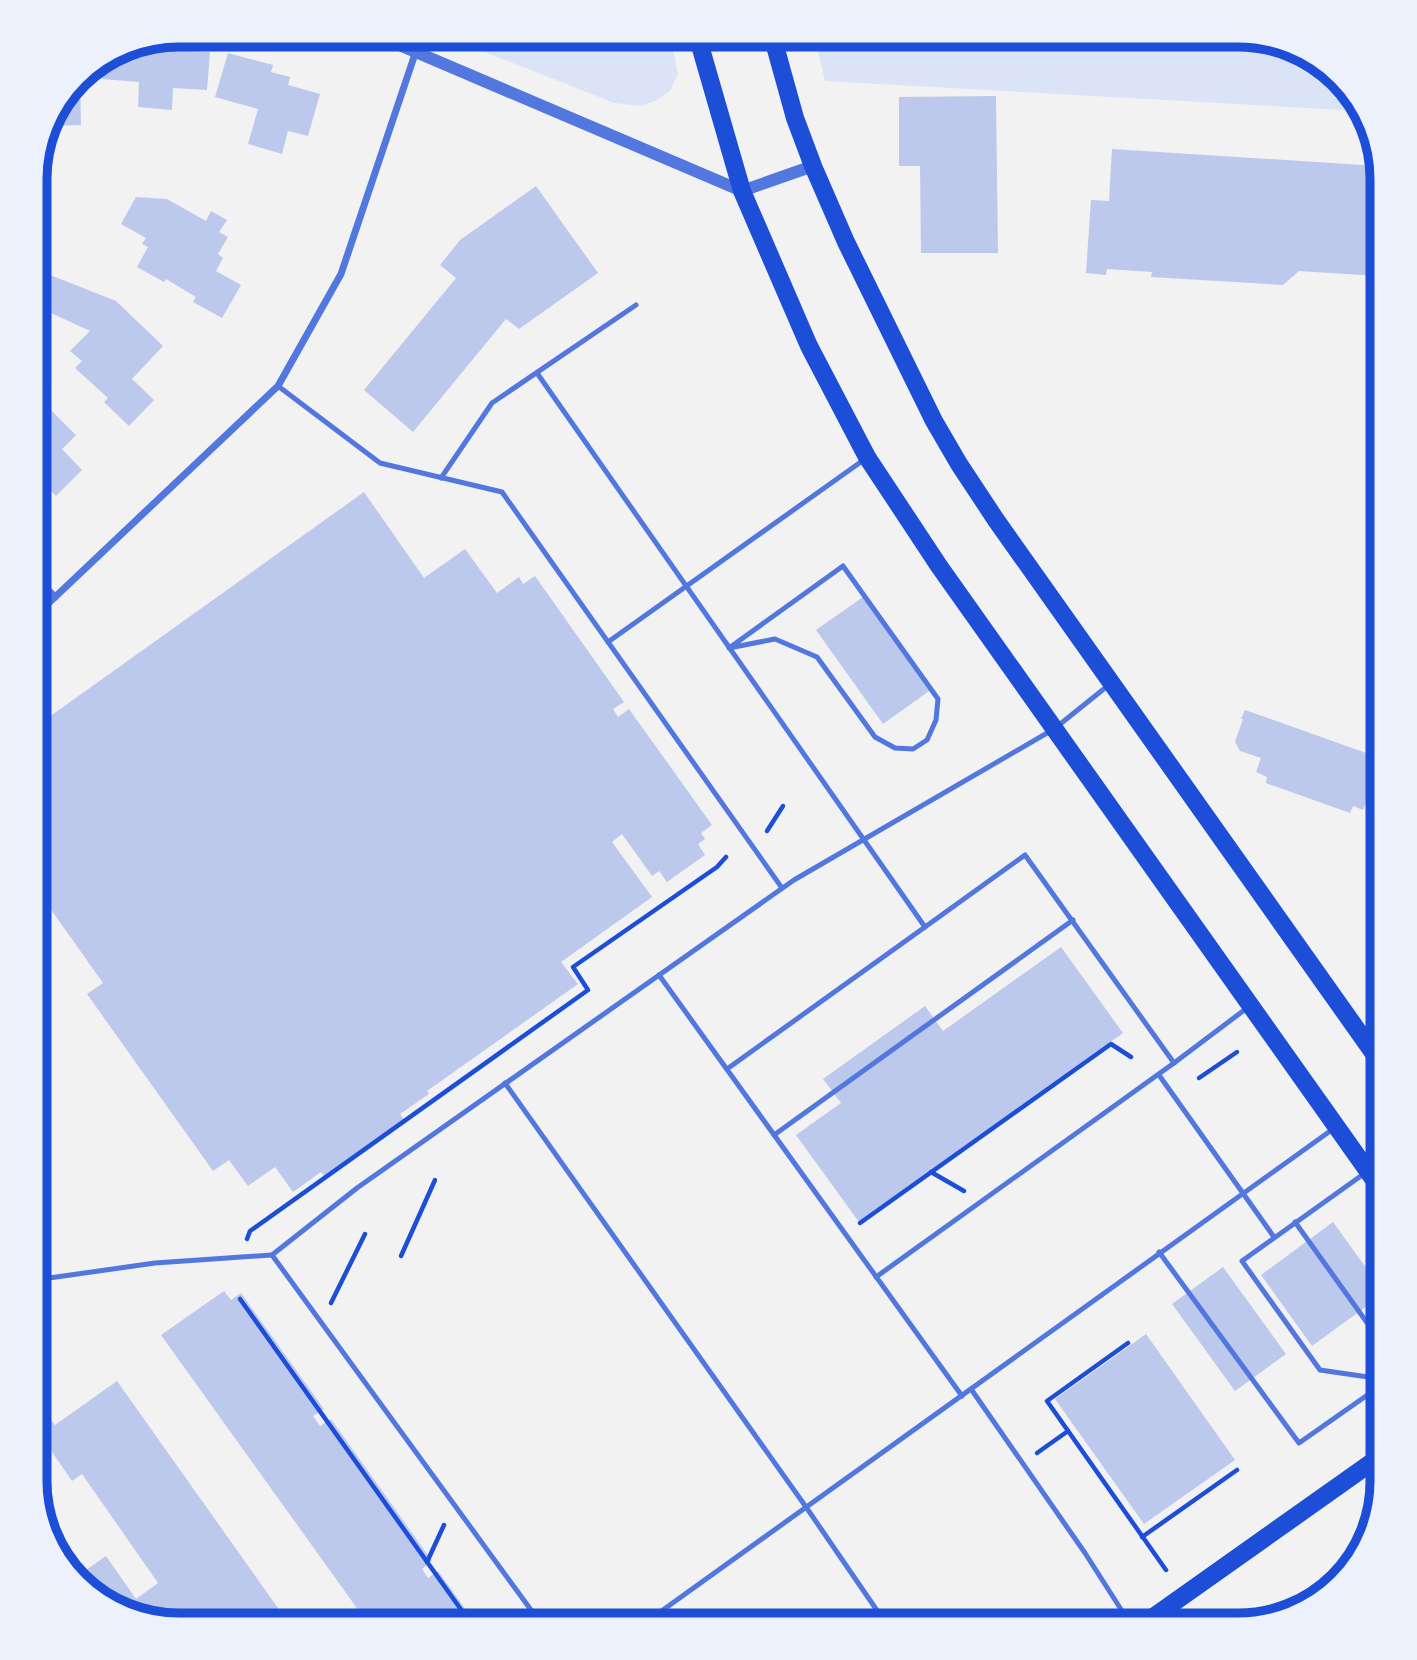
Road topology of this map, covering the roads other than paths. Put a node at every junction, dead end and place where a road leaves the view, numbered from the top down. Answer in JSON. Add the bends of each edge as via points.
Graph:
{"nodes":[{"id":1,"x":407,"y":47,"type":"edge"},
{"id":2,"x":701,"y":47,"type":"edge"},
{"id":3,"x":775,"y":48,"type":"edge"},
{"id":4,"x":416,"y":51,"type":"junction"},
{"id":5,"x":813,"y":166,"type":"junction"},
{"id":6,"x":742,"y":191,"type":"junction"},
{"id":7,"x":636,"y":305,"type":"dead end"},
{"id":8,"x":537,"y":373,"type":"junction"},
{"id":9,"x":278,"y":386,"type":"junction"},
{"id":10,"x":867,"y":457,"type":"junction"},
{"id":11,"x":442,"y":478,"type":"junction"},
{"id":12,"x":686,"y":587,"type":"junction"},
{"id":13,"x":48,"y":590,"type":"edge"},
{"id":14,"x":55,"y":597,"type":"junction"},
{"id":15,"x":48,"y":604,"type":"edge"},
{"id":16,"x":608,"y":642,"type":"junction"},
{"id":17,"x":729,"y":648,"type":"junction"},
{"id":18,"x":1112,"y":683,"type":"junction"},
{"id":19,"x":1054,"y":729,"type":"junction"},
{"id":20,"x":863,"y":840,"type":"junction"},
{"id":21,"x":782,"y":888,"type":"junction"},
{"id":22,"x":1073,"y":920,"type":"junction"},
{"id":23,"x":925,"y":926,"type":"junction"},
{"id":24,"x":659,"y":975,"type":"junction"},
{"id":25,"x":1250,"y":1005,"type":"junction"},
{"id":26,"x":1370,"y":1034,"type":"edge"},
{"id":27,"x":1174,"y":1063,"type":"junction"},
{"id":28,"x":727,"y":1069,"type":"junction"},
{"id":29,"x":1159,"y":1075,"type":"junction"},
{"id":30,"x":505,"y":1083,"type":"junction"},
{"id":31,"x":1336,"y":1127,"type":"junction"},
{"id":32,"x":774,"y":1135,"type":"junction"},
{"id":33,"x":1368,"y":1171,"type":"junction"},
{"id":34,"x":1370,"y":1174,"type":"edge"},
{"id":35,"x":1243,"y":1193,"type":"junction"},
{"id":36,"x":1295,"y":1222,"type":"junction"},
{"id":37,"x":1274,"y":1237,"type":"junction"},
{"id":38,"x":1159,"y":1252,"type":"junction"},
{"id":39,"x":272,"y":1255,"type":"junction"},
{"id":40,"x":47,"y":1272,"type":"edge"},
{"id":41,"x":876,"y":1277,"type":"junction"},
{"id":42,"x":50,"y":1278,"type":"joint"},
{"id":43,"x":1370,"y":1327,"type":"edge"},
{"id":44,"x":1370,"y":1359,"type":"edge"},
{"id":45,"x":1368,"y":1377,"type":"junction"},
{"id":46,"x":1370,"y":1380,"type":"edge"},
{"id":47,"x":971,"y":1389,"type":"junction"},
{"id":48,"x":1370,"y":1393,"type":"edge"},
{"id":49,"x":962,"y":1396,"type":"junction"},
{"id":50,"x":1370,"y":1464,"type":"edge"},
{"id":51,"x":806,"y":1507,"type":"junction"},
{"id":52,"x":533,"y":1613,"type":"edge"},
{"id":53,"x":664,"y":1613,"type":"edge"},
{"id":54,"x":879,"y":1613,"type":"edge"},
{"id":55,"x":1123,"y":1613,"type":"edge"},
{"id":56,"x":1159,"y":1613,"type":"edge"}],
"edges":[{"from":1,"to":4,"type":"street"},
{"from":2,"to":6,"type":"main road"},
{"from":3,"to":5,"type":"main road"},
{"from":4,"to":6,"type":"street"},
{"from":4,"to":9,"type":"street","via":[[341,274]]},
{"from":5,"to":6,"type":"street"},
{"from":5,"to":18,"type":"main road","via":[[940,432],[996,520]]},
{"from":6,"to":10,"type":"main road","via":[[809,346]]},
{"from":7,"to":8,"type":"lane"},
{"from":8,"to":11,"type":"lane","via":[[492,403]]},
{"from":8,"to":12,"type":"lane"},
{"from":9,"to":11,"type":"lane","via":[[380,463]]},
{"from":9,"to":14,"type":"street"},
{"from":10,"to":12,"type":"lane"},
{"from":10,"to":19,"type":"main road"},
{"from":11,"to":16,"type":"lane","via":[[502,492]]},
{"from":12,"to":16,"type":"lane"},
{"from":12,"to":17,"type":"lane"},
{"from":13,"to":14,"type":"street"},
{"from":14,"to":15,"type":"street"},
{"from":16,"to":21,"type":"lane"},
{"from":17,"to":17,"type":"lane","via":[[843,566],[938,699],[936,720],[927,740],[913,749],[895,748],[875,737],[817,657],[775,639]]},
{"from":17,"to":20,"type":"lane"},
{"from":18,"to":19,"type":"lane"},
{"from":18,"to":26,"type":"main road"},
{"from":19,"to":20,"type":"lane"},
{"from":19,"to":25,"type":"main road"},
{"from":20,"to":21,"type":"lane"},
{"from":20,"to":23,"type":"lane"},
{"from":21,"to":24,"type":"lane"},
{"from":22,"to":23,"type":"lane","via":[[1025,855]]},
{"from":22,"to":27,"type":"lane"},
{"from":22,"to":32,"type":"lane"},
{"from":23,"to":28,"type":"lane"},
{"from":24,"to":28,"type":"lane"},
{"from":24,"to":30,"type":"lane"},
{"from":25,"to":27,"type":"lane"},
{"from":25,"to":31,"type":"main road"},
{"from":27,"to":29,"type":"lane"},
{"from":28,"to":32,"type":"lane"},
{"from":29,"to":35,"type":"lane"},
{"from":29,"to":41,"type":"lane"},
{"from":30,"to":39,"type":"lane"},
{"from":30,"to":51,"type":"lane"},
{"from":31,"to":33,"type":"main road"},
{"from":31,"to":35,"type":"lane"},
{"from":32,"to":41,"type":"lane"},
{"from":33,"to":34,"type":"main road"},
{"from":33,"to":36,"type":"lane"},
{"from":35,"to":37,"type":"lane"},
{"from":35,"to":38,"type":"lane"},
{"from":36,"to":37,"type":"lane"},
{"from":36,"to":43,"type":"lane"},
{"from":37,"to":45,"type":"lane","via":[[1242,1261],[1320,1370]]},
{"from":38,"to":47,"type":"lane"},
{"from":38,"to":48,"type":"lane","via":[[1299,1443]]},
{"from":39,"to":42,"type":"lane","via":[[155,1263]]},
{"from":39,"to":52,"type":"lane"},
{"from":40,"to":42,"type":"lane"},
{"from":41,"to":49,"type":"lane"},
{"from":44,"to":45,"type":"lane"},
{"from":45,"to":46,"type":"lane"},
{"from":47,"to":49,"type":"lane"},
{"from":47,"to":55,"type":"lane"},
{"from":49,"to":51,"type":"lane"},
{"from":50,"to":56,"type":"main road"},
{"from":51,"to":53,"type":"lane"},
{"from":51,"to":54,"type":"lane"}]}
